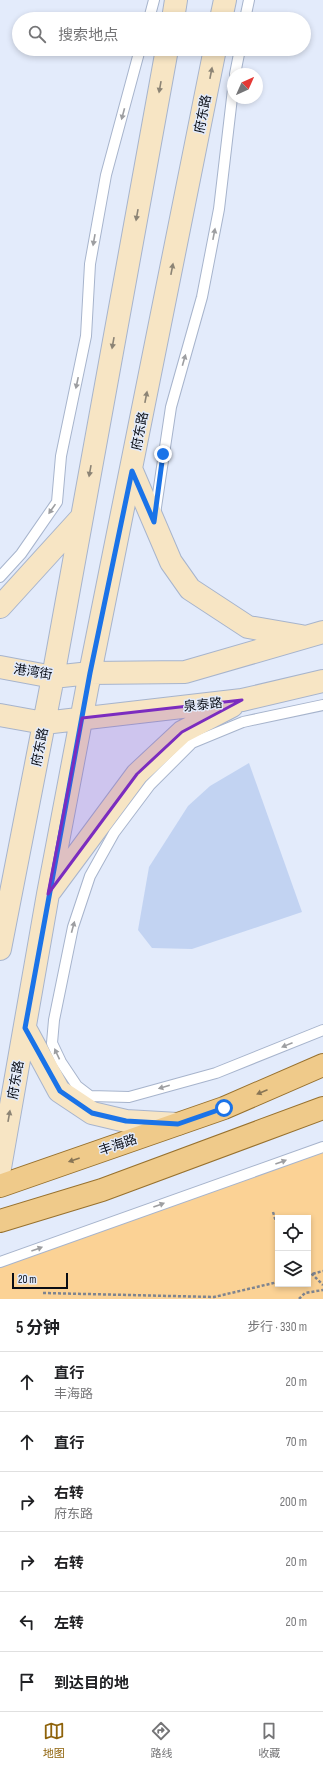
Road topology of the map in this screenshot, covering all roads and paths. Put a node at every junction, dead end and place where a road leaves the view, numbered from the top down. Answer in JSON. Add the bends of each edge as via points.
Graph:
{"nodes":[{"id":1,"x":154,"y":0,"type":"edge"},
{"id":2,"x":176,"y":0,"type":"edge"},
{"id":3,"x":225,"y":0,"type":"edge"},
{"id":4,"x":249,"y":0,"type":"edge"},
{"id":5,"x":151,"y":12,"type":"edge"},
{"id":6,"x":174,"y":12,"type":"edge"},
{"id":7,"x":222,"y":12,"type":"edge"},
{"id":8,"x":246,"y":12,"type":"edge"},
{"id":9,"x":138,"y":56,"type":"edge"},
{"id":10,"x":166,"y":56,"type":"edge"},
{"id":11,"x":214,"y":56,"type":"edge"},
{"id":12,"x":239,"y":56,"type":"edge"},
{"id":13,"x":236,"y":68,"type":"edge"},
{"id":14,"x":231,"y":104,"type":"edge"},
{"id":15,"x":132,"y":471,"type":"junction"},
{"id":16,"x":81,"y":518,"type":"junction"},
{"id":17,"x":154,"y":522,"type":"junction"},
{"id":18,"x":0,"y":577,"type":"edge"},
{"id":19,"x":0,"y":607,"type":"edge"},
{"id":20,"x":316,"y":635,"type":"edge"},
{"id":21,"x":0,"y":667,"type":"edge"},
{"id":22,"x":90,"y":673,"type":"junction"},
{"id":23,"x":53,"y":677,"type":"junction"},
{"id":24,"x":323,"y":681,"type":"edge"},
{"id":25,"x":242,"y":700,"type":"junction"},
{"id":26,"x":323,"y":705,"type":"edge"},
{"id":27,"x":0,"y":715,"type":"edge"},
{"id":28,"x":82,"y":718,"type":"junction"},
{"id":29,"x":44,"y":723,"type":"junction"},
{"id":30,"x":0,"y":873,"type":"edge"},
{"id":31,"x":48,"y":894,"type":"junction"},
{"id":32,"x":8,"y":912,"type":"junction"},
{"id":33,"x":0,"y":950,"type":"edge"},
{"id":34,"x":25,"y":1028,"type":"junction"},
{"id":35,"x":323,"y":1030,"type":"edge"},
{"id":36,"x":323,"y":1065,"type":"edge"},
{"id":37,"x":323,"y":1108,"type":"edge"},
{"id":38,"x":178,"y":1124,"type":"junction"},
{"id":39,"x":323,"y":1147,"type":"edge"},
{"id":40,"x":0,"y":1168,"type":"edge"},
{"id":41,"x":0,"y":1186,"type":"edge"},
{"id":42,"x":273,"y":1212,"type":"dead end"},
{"id":43,"x":275,"y":1218,"type":"edge"},
{"id":44,"x":0,"y":1221,"type":"edge"},
{"id":45,"x":0,"y":1262,"type":"edge"},
{"id":46,"x":323,"y":1271,"type":"edge"},
{"id":47,"x":312,"y":1274,"type":"joint"},
{"id":48,"x":275,"y":1283,"type":"edge"},
{"id":49,"x":323,"y":1285,"type":"edge"},
{"id":50,"x":323,"y":1290,"type":"edge"},
{"id":51,"x":43,"y":1293,"type":"dead end"},
{"id":52,"x":299,"y":1299,"type":"edge"}],
"edges":[{"from":1,"to":5,"type":"lane"},
{"from":2,"to":6,"type":"main road"},
{"from":3,"to":7,"type":"main road"},
{"from":4,"to":8,"type":"lane"},
{"from":9,"to":18,"type":"lane","one_way":true,"via":[[106,175],[90,264],[86,336],[61,456],[57,502],[21,554]]},
{"from":10,"to":16,"type":"main road","name":"府东路","one_way":true},
{"from":15,"to":11,"type":"main road","name":"府东路","one_way":true},
{"from":12,"to":13,"type":"lane"},
{"from":17,"to":14,"type":"lane","one_way":true,"via":[[170,407],[202,297],[219,209]]},
{"from":15,"to":17,"type":"main road"},
{"from":15,"to":22,"type":"main road","name":"府东路"},
{"from":16,"to":19,"type":"main road"},
{"from":16,"to":23,"type":"main road","name":"府东路"},
{"from":17,"to":20,"type":"main road","via":[[171,562],[190,589],[248,627]]},
{"from":20,"to":22,"type":"main road","via":[[185,672]]},
{"from":21,"to":23,"type":"main road","name":"港湾街"},
{"from":22,"to":23,"type":"main road","name":"港湾街"},
{"from":22,"to":28,"type":"main road","name":"府东路"},
{"from":23,"to":29,"type":"main road","name":"府东路"},
{"from":24,"to":25,"type":"main road","name":"泉泰路"},
{"from":25,"to":28,"type":"main road","name":"泉泰路"},
{"from":25,"to":31,"type":"main road","via":[[182,732],[137,774]]},
{"from":35,"to":26,"type":"lane","one_way":true,"via":[[216,1073],[129,1097],[90,1096],[77,1086],[52,1043],[54,1020],[73,927],[90,876],[114,833],[150,785],[192,743],[243,722]]},
{"from":27,"to":29,"type":"main road"},
{"from":28,"to":29,"type":"main road"},
{"from":28,"to":31,"type":"main road","name":"府东路"},
{"from":29,"to":32,"type":"main road","name":"府东路"},
{"from":30,"to":32,"type":"main road"},
{"from":31,"to":34,"type":"main road","name":"府东路"},
{"from":32,"to":33,"type":"main road","name":"府东路"},
{"from":34,"to":38,"type":"main road","via":[[60,1091],[92,1113],[126,1121]]},
{"from":40,"to":34,"type":"main road","name":"府东路","one_way":true},
{"from":36,"to":38,"type":"main road","name":"丰海路","one_way":true,"via":[[224,1108]]},
{"from":37,"to":44,"type":"main road","via":[[102,1190]]},
{"from":38,"to":41,"type":"main road","name":"丰海路","one_way":true},
{"from":45,"to":39,"type":"lane","one_way":true},
{"from":42,"to":43,"type":"path"},
{"from":46,"to":47,"type":"path"},
{"from":47,"to":49,"type":"path"},
{"from":48,"to":51,"type":"path","via":[[214,1297]]},
{"from":50,"to":52,"type":"path","via":[[305,1293]]}]}
